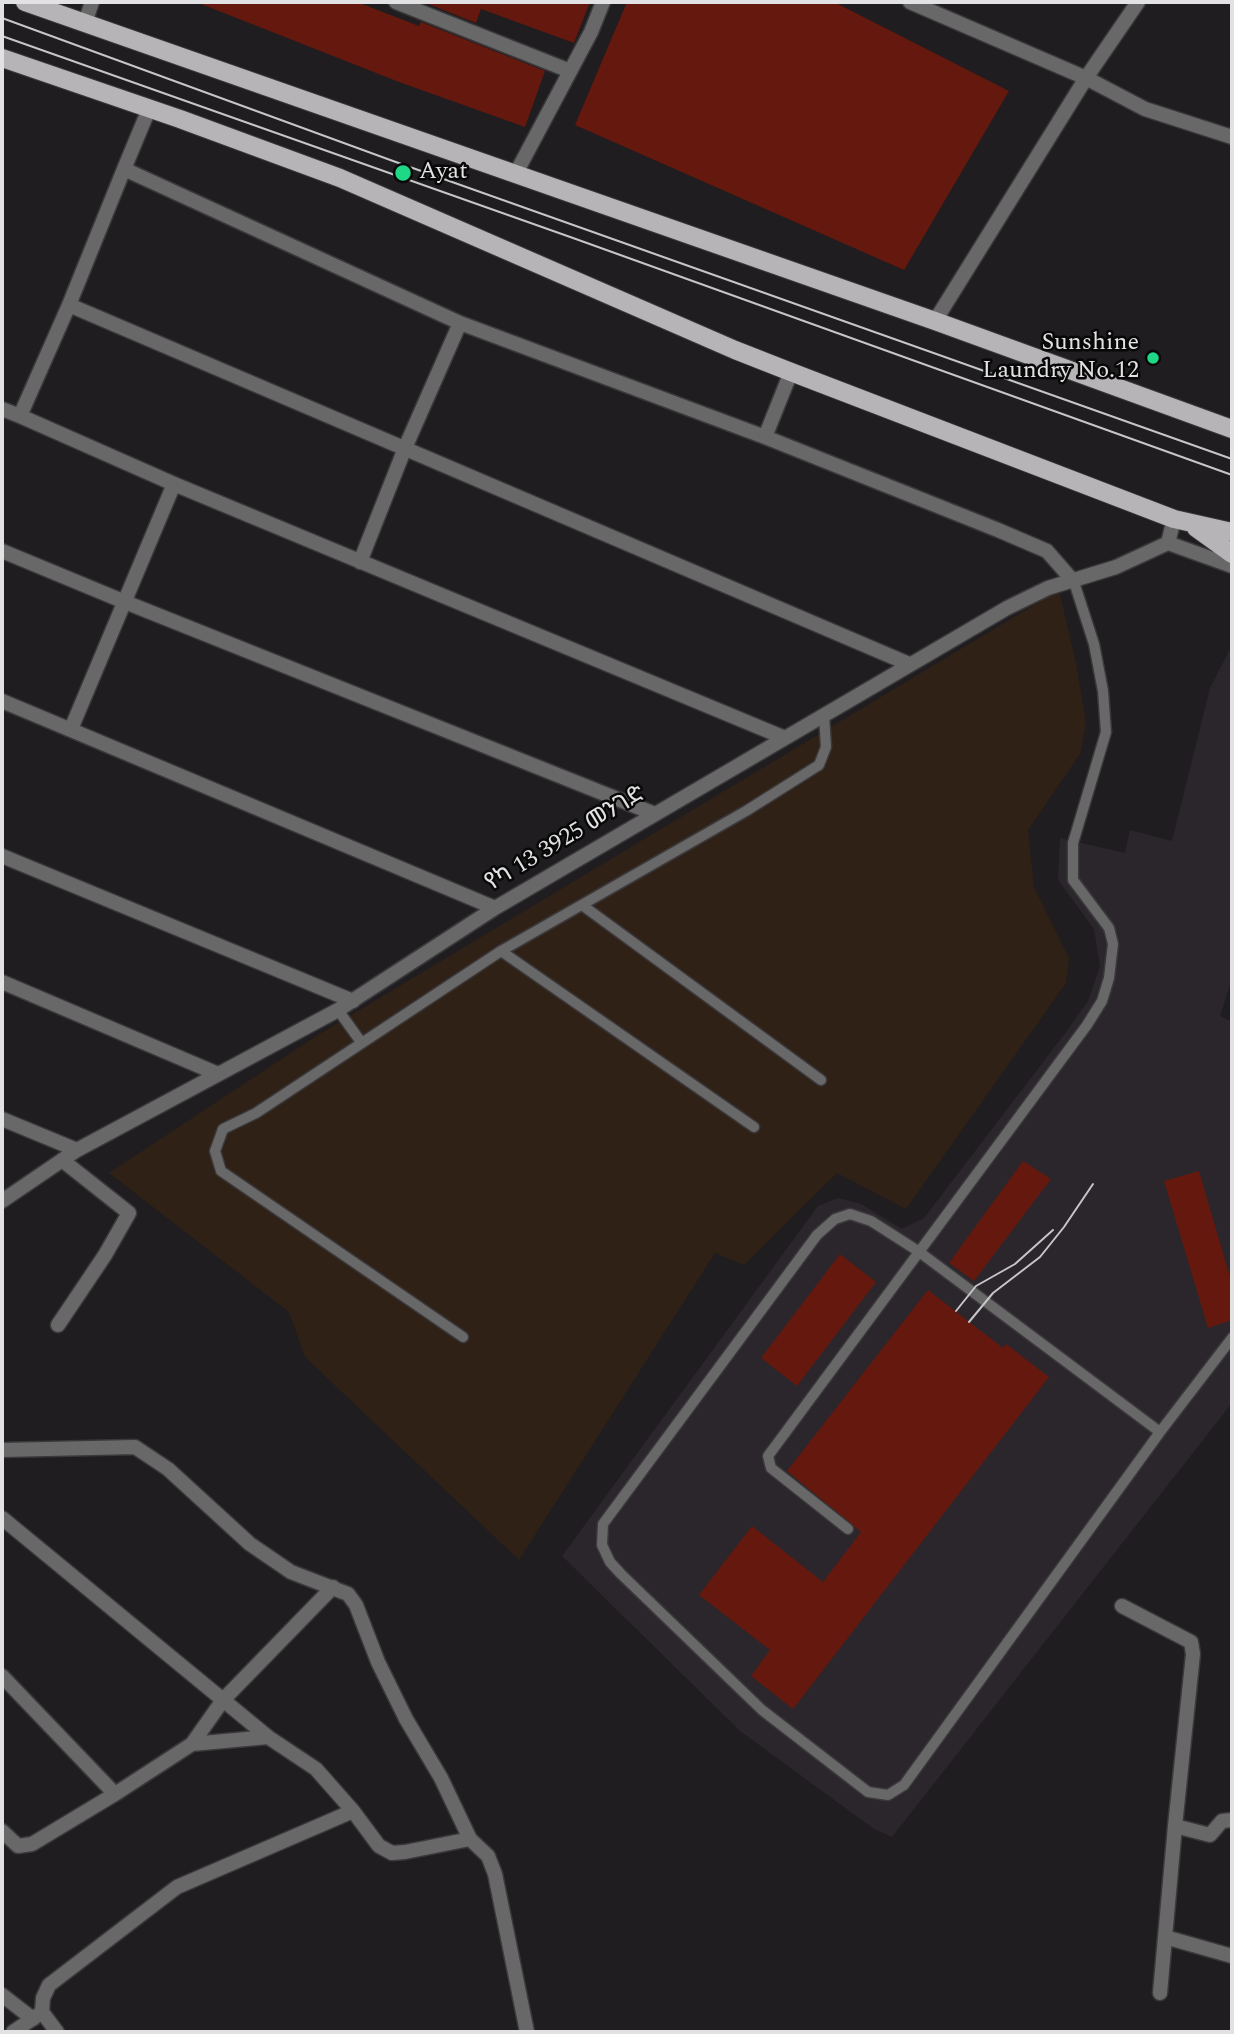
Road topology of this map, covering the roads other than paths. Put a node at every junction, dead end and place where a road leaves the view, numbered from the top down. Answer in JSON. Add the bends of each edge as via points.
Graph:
{"nodes":[{"id":1,"x":25,"y":2,"type":"edge"},
{"id":2,"x":92,"y":2,"type":"edge"},
{"id":3,"x":396,"y":2,"type":"edge"},
{"id":4,"x":603,"y":2,"type":"edge"},
{"id":5,"x":910,"y":2,"type":"edge"},
{"id":6,"x":1138,"y":2,"type":"edge"},
{"id":7,"x":85,"y":23,"type":"junction"},
{"id":8,"x":2,"y":58,"type":"edge"},
{"id":9,"x":570,"y":71,"type":"junction"},
{"id":10,"x":1086,"y":78,"type":"junction"},
{"id":11,"x":149,"y":109,"type":"junction"},
{"id":12,"x":1232,"y":137,"type":"edge"},
{"id":13,"x":124,"y":169,"type":"junction"},
{"id":14,"x":515,"y":175,"type":"junction"},
{"id":15,"x":69,"y":305,"type":"junction"},
{"id":16,"x":935,"y":321,"type":"junction"},
{"id":17,"x":460,"y":323,"type":"junction"},
{"id":18,"x":792,"y":372,"type":"junction"},
{"id":19,"x":2,"y":409,"type":"edge"},
{"id":20,"x":20,"y":416,"type":"junction"},
{"id":21,"x":1232,"y":429,"type":"edge"},
{"id":22,"x":765,"y":437,"type":"junction"},
{"id":23,"x":405,"y":448,"type":"junction"},
{"id":24,"x":174,"y":484,"type":"junction"},
{"id":25,"x":1182,"y":521,"type":"junction"},
{"id":26,"x":1232,"y":532,"type":"edge"},
{"id":27,"x":1168,"y":544,"type":"junction"},
{"id":28,"x":2,"y":551,"type":"edge"},
{"id":29,"x":1232,"y":554,"type":"edge"},
{"id":30,"x":359,"y":562,"type":"junction"},
{"id":31,"x":1232,"y":566,"type":"edge"},
{"id":32,"x":1074,"y":582,"type":"junction"},
{"id":33,"x":125,"y":602,"type":"junction"},
{"id":34,"x":909,"y":664,"type":"junction"},
{"id":35,"x":2,"y":701,"type":"edge"},
{"id":36,"x":824,"y":715,"type":"junction"},
{"id":37,"x":71,"y":729,"type":"junction"},
{"id":38,"x":785,"y":738,"type":"junction"},
{"id":39,"x":655,"y":814,"type":"junction"},
{"id":40,"x":2,"y":856,"type":"edge"},
{"id":41,"x":582,"y":905,"type":"junction"},
{"id":42,"x":495,"y":908,"type":"junction"},
{"id":43,"x":501,"y":951,"type":"junction"},
{"id":44,"x":2,"y":982,"type":"edge"},
{"id":45,"x":353,"y":1001,"type":"junction"},
{"id":46,"x":338,"y":1010,"type":"junction"},
{"id":47,"x":361,"y":1042,"type":"junction"},
{"id":48,"x":218,"y":1074,"type":"junction"},
{"id":49,"x":821,"y":1080,"type":"dead end"},
{"id":50,"x":2,"y":1119,"type":"edge"},
{"id":51,"x":754,"y":1127,"type":"dead end"},
{"id":52,"x":77,"y":1150,"type":"junction"},
{"id":53,"x":62,"y":1160,"type":"junction"},
{"id":54,"x":2,"y":1201,"type":"edge"},
{"id":55,"x":918,"y":1251,"type":"junction"},
{"id":56,"x":58,"y":1325,"type":"dead end"},
{"id":57,"x":463,"y":1337,"type":"dead end"},
{"id":58,"x":1232,"y":1338,"type":"edge"},
{"id":59,"x":1160,"y":1432,"type":"junction"},
{"id":60,"x":2,"y":1450,"type":"edge"},
{"id":61,"x":2,"y":1518,"type":"edge"},
{"id":62,"x":848,"y":1530,"type":"dead end"},
{"id":63,"x":333,"y":1587,"type":"junction"},
{"id":64,"x":1122,"y":1606,"type":"dead end"},
{"id":65,"x":2,"y":1676,"type":"edge"},
{"id":66,"x":223,"y":1700,"type":"junction"},
{"id":67,"x":268,"y":1737,"type":"junction"},
{"id":68,"x":192,"y":1744,"type":"junction"},
{"id":69,"x":115,"y":1794,"type":"junction"},
{"id":70,"x":353,"y":1811,"type":"junction"},
{"id":71,"x":1232,"y":1820,"type":"edge"},
{"id":72,"x":1175,"y":1826,"type":"junction"},
{"id":73,"x":2,"y":1831,"type":"edge"},
{"id":74,"x":470,"y":1839,"type":"junction"},
{"id":75,"x":1165,"y":1937,"type":"junction"},
{"id":76,"x":1232,"y":1956,"type":"edge"},
{"id":77,"x":1160,"y":1993,"type":"dead end"},
{"id":78,"x":2,"y":1995,"type":"edge"},
{"id":79,"x":38,"y":2015,"type":"junction"},
{"id":80,"x":13,"y":2032,"type":"edge"},
{"id":81,"x":57,"y":2032,"type":"edge"},
{"id":82,"x":527,"y":2032,"type":"edge"}],
"edges":[{"from":1,"to":7,"type":"main road"},
{"from":2,"to":7,"type":"street"},
{"from":3,"to":9,"type":"street"},
{"from":4,"to":9,"type":"street"},
{"from":5,"to":10,"type":"street"},
{"from":6,"to":10,"type":"street"},
{"from":7,"to":14,"type":"main road"},
{"from":8,"to":11,"type":"main road"},
{"from":9,"to":14,"type":"street"},
{"from":10,"to":12,"type":"street","via":[[1145,109]]},
{"from":10,"to":16,"type":"street"},
{"from":11,"to":13,"type":"street"},
{"from":11,"to":18,"type":"main road","via":[[340,178]]},
{"from":13,"to":15,"type":"street"},
{"from":13,"to":17,"type":"street"},
{"from":14,"to":16,"type":"main road"},
{"from":15,"to":20,"type":"street"},
{"from":15,"to":23,"type":"street"},
{"from":16,"to":21,"type":"main road"},
{"from":17,"to":22,"type":"street"},
{"from":17,"to":23,"type":"street"},
{"from":18,"to":22,"type":"street"},
{"from":18,"to":25,"type":"main road"},
{"from":19,"to":20,"type":"street"},
{"from":20,"to":24,"type":"street"},
{"from":22,"to":32,"type":"street","via":[[1046,551]]},
{"from":23,"to":30,"type":"street"},
{"from":23,"to":34,"type":"street"},
{"from":24,"to":30,"type":"street"},
{"from":24,"to":33,"type":"street"},
{"from":25,"to":26,"type":"main road"},
{"from":25,"to":27,"type":"street"},
{"from":25,"to":29,"type":"main road"},
{"from":27,"to":31,"type":"street"},
{"from":27,"to":32,"type":"street","name":"የካ 13 3925 መንገድ"},
{"from":28,"to":33,"type":"street"},
{"from":30,"to":38,"type":"street"},
{"from":32,"to":34,"type":"street","name":"የካ 13 3925 መንገድ","via":[[1048,588]]},
{"from":32,"to":55,"type":"lane","via":[[1094,643],[1106,732],[1073,843],[1073,880],[1110,928],[1110,978],[1087,1025]]},
{"from":33,"to":37,"type":"street"},
{"from":33,"to":39,"type":"street"},
{"from":34,"to":36,"type":"street","name":"የካ 13 3925 መንገድ"},
{"from":35,"to":37,"type":"street"},
{"from":36,"to":38,"type":"street","name":"የካ 13 3925 መንገድ"},
{"from":36,"to":41,"type":"lane","via":[[826,747],[819,765]]},
{"from":37,"to":42,"type":"street"},
{"from":38,"to":39,"type":"street","name":"የካ 13 3925 መንገድ"},
{"from":39,"to":42,"type":"street","name":"የካ 13 3925 መንገድ"},
{"from":40,"to":45,"type":"street"},
{"from":41,"to":43,"type":"lane"},
{"from":41,"to":49,"type":"lane"},
{"from":42,"to":45,"type":"street","name":"የካ 13 3925 መንገድ"},
{"from":43,"to":47,"type":"lane"},
{"from":43,"to":51,"type":"lane"},
{"from":44,"to":48,"type":"street"},
{"from":45,"to":46,"type":"street","name":"የካ 13 3925 መንገድ"},
{"from":46,"to":47,"type":"lane"},
{"from":46,"to":48,"type":"street","name":"የካ 13 3925 መንገድ"},
{"from":47,"to":57,"type":"lane","via":[[223,1129],[215,1151],[221,1171]]},
{"from":48,"to":52,"type":"street","name":"የካ 13 3925 መንገድ"},
{"from":50,"to":52,"type":"street"},
{"from":52,"to":53,"type":"street","name":"የካ 13 3925 መንገድ"},
{"from":53,"to":54,"type":"street","name":"የካ 13 3925 መንገድ"},
{"from":53,"to":56,"type":"street","via":[[129,1213]]},
{"from":55,"to":59,"type":"lane"},
{"from":55,"to":59,"type":"lane","via":[[871,1221],[850,1214],[835,1219],[817,1236],[603,1524],[602,1545],[621,1574],[762,1710],[868,1792],[888,1795],[904,1786]]},
{"from":55,"to":62,"type":"lane","via":[[768,1457],[771,1468]]},
{"from":58,"to":59,"type":"lane"},
{"from":60,"to":63,"type":"street","via":[[135,1447],[168,1469],[250,1544],[291,1572]]},
{"from":61,"to":66,"type":"street"},
{"from":63,"to":66,"type":"street"},
{"from":63,"to":74,"type":"street","via":[[348,1594],[356,1605],[378,1662]]},
{"from":64,"to":72,"type":"street","via":[[1191,1642]]},
{"from":65,"to":69,"type":"street"},
{"from":66,"to":67,"type":"street"},
{"from":66,"to":68,"type":"street"},
{"from":67,"to":68,"type":"street"},
{"from":67,"to":70,"type":"street","via":[[316,1769]]},
{"from":68,"to":69,"type":"street"},
{"from":69,"to":73,"type":"street","via":[[32,1844],[18,1846]]},
{"from":70,"to":74,"type":"street","via":[[379,1846],[392,1853]]},
{"from":70,"to":79,"type":"street","via":[[177,1887],[49,1984]]},
{"from":71,"to":72,"type":"street","via":[[1222,1821],[1210,1835]]},
{"from":72,"to":75,"type":"street"},
{"from":74,"to":82,"type":"street","via":[[488,1856],[495,1874]]},
{"from":75,"to":76,"type":"street"},
{"from":75,"to":77,"type":"street"},
{"from":78,"to":79,"type":"street"},
{"from":79,"to":80,"type":"street"},
{"from":79,"to":81,"type":"street"}]}
